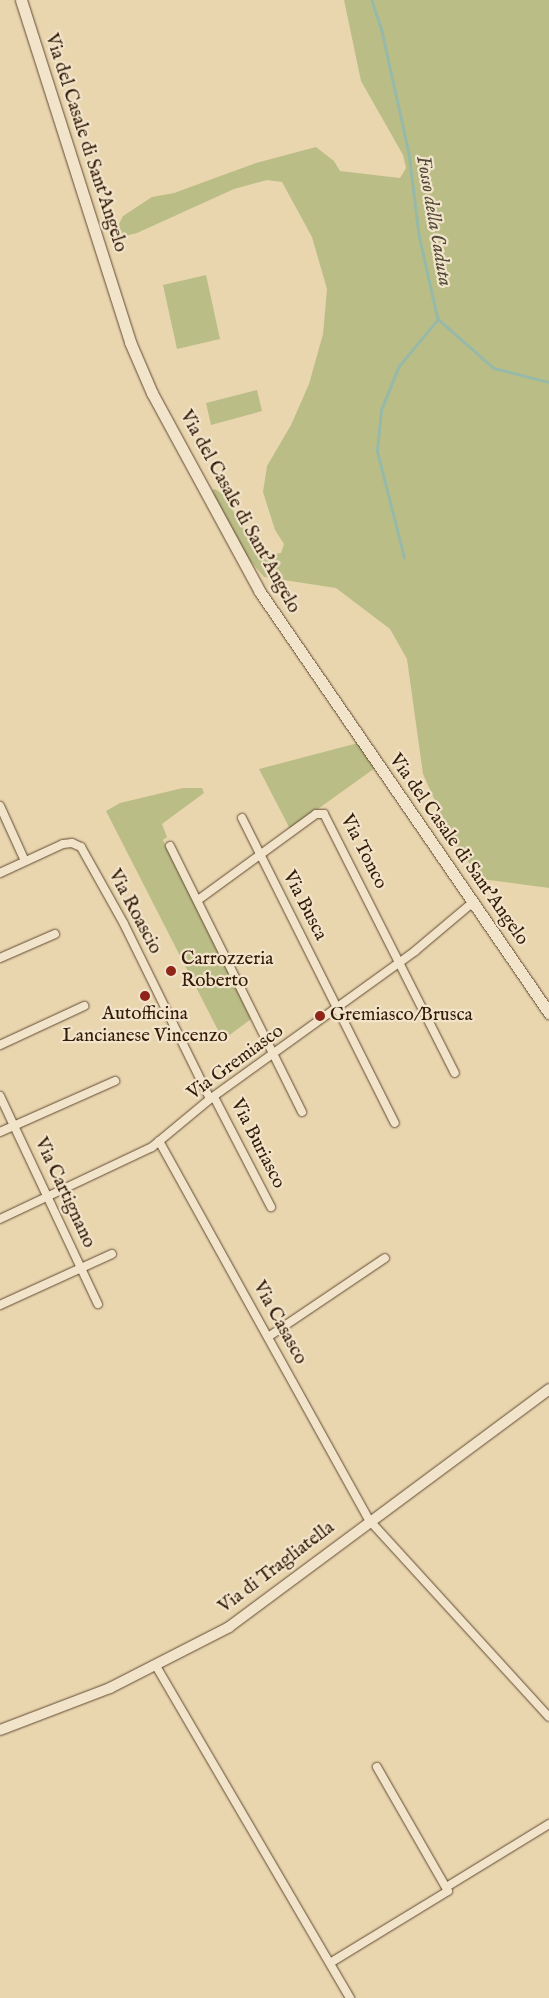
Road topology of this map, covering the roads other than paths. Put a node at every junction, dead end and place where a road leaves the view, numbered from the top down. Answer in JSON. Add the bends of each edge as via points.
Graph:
{"nodes":[{"id":1,"x":21,"y":0,"type":"edge"},
{"id":2,"x":0,"y":806,"type":"edge"},
{"id":3,"x":242,"y":818,"type":"dead end"},
{"id":4,"x":170,"y":846,"type":"dead end"},
{"id":5,"x":260,"y":855,"type":"junction"},
{"id":6,"x":25,"y":861,"type":"junction"},
{"id":7,"x":0,"y":873,"type":"edge"},
{"id":8,"x":198,"y":900,"type":"junction"},
{"id":9,"x":472,"y":902,"type":"junction"},
{"id":10,"x":54,"y":934,"type":"dead end"},
{"id":11,"x":0,"y":958,"type":"edge"},
{"id":12,"x":400,"y":963,"type":"junction"},
{"id":13,"x":84,"y":1006,"type":"dead end"},
{"id":14,"x":337,"y":1009,"type":"junction"},
{"id":15,"x":549,"y":1014,"type":"edge"},
{"id":16,"x":0,"y":1045,"type":"edge"},
{"id":17,"x":274,"y":1056,"type":"junction"},
{"id":18,"x":455,"y":1073,"type":"dead end"},
{"id":19,"x":115,"y":1081,"type":"dead end"},
{"id":20,"x":0,"y":1096,"type":"edge"},
{"id":21,"x":212,"y":1098,"type":"junction"},
{"id":22,"x":302,"y":1112,"type":"dead end"},
{"id":23,"x":395,"y":1123,"type":"dead end"},
{"id":24,"x":14,"y":1126,"type":"junction"},
{"id":25,"x":0,"y":1132,"type":"edge"},
{"id":26,"x":159,"y":1141,"type":"junction"},
{"id":27,"x":48,"y":1197,"type":"junction"},
{"id":28,"x":271,"y":1207,"type":"dead end"},
{"id":29,"x":0,"y":1219,"type":"edge"},
{"id":30,"x":112,"y":1254,"type":"dead end"},
{"id":31,"x":385,"y":1258,"type":"dead end"},
{"id":32,"x":81,"y":1268,"type":"junction"},
{"id":33,"x":98,"y":1304,"type":"dead end"},
{"id":34,"x":0,"y":1305,"type":"edge"},
{"id":35,"x":268,"y":1337,"type":"junction"},
{"id":36,"x":549,"y":1388,"type":"edge"},
{"id":37,"x":370,"y":1521,"type":"junction"},
{"id":38,"x":156,"y":1666,"type":"junction"},
{"id":39,"x":549,"y":1717,"type":"edge"},
{"id":40,"x":0,"y":1730,"type":"edge"},
{"id":41,"x":377,"y":1768,"type":"dead end"},
{"id":42,"x":549,"y":1824,"type":"edge"},
{"id":43,"x":448,"y":1886,"type":"junction"},
{"id":44,"x":330,"y":1963,"type":"junction"},
{"id":45,"x":350,"y":1998,"type":"edge"}],
"edges":[{"from":1,"to":9,"type":"main road","name":"Via del Casale di Sant'Angelo","via":[[130,342],[146,382],[257,588]]},
{"from":2,"to":6,"type":"street"},
{"from":3,"to":5,"type":"street","name":"Via Busca"},
{"from":4,"to":8,"type":"street"},
{"from":5,"to":8,"type":"street","name":"Via Tonco"},
{"from":5,"to":12,"type":"street","name":"Via Tonco","via":[[316,814],[324,814]]},
{"from":5,"to":14,"type":"street","name":"Via Busca"},
{"from":6,"to":7,"type":"street","name":"Via Roascio"},
{"from":6,"to":21,"type":"street","name":"Via Roascio","via":[[66,843],[83,849]]},
{"from":8,"to":17,"type":"street"},
{"from":9,"to":12,"type":"street","name":"Via Gremiasco"},
{"from":9,"to":15,"type":"main road","name":"Via del Casale di Sant'Angelo"},
{"from":10,"to":11,"type":"street"},
{"from":12,"to":14,"type":"street","name":"Via Gremiasco"},
{"from":12,"to":18,"type":"street"},
{"from":13,"to":16,"type":"street"},
{"from":14,"to":17,"type":"street","name":"Via Gremiasco"},
{"from":14,"to":23,"type":"street","name":"Via Busca"},
{"from":17,"to":21,"type":"street","name":"Via Gremiasco"},
{"from":17,"to":22,"type":"street"},
{"from":19,"to":24,"type":"street"},
{"from":20,"to":24,"type":"street","name":"Via Cartignano"},
{"from":21,"to":26,"type":"street","name":"Via Gremiasco"},
{"from":21,"to":28,"type":"street","name":"Via Buriasco"},
{"from":24,"to":25,"type":"street"},
{"from":24,"to":27,"type":"street","name":"Via Cartignano"},
{"from":26,"to":27,"type":"street","name":"Via Gremiasco"},
{"from":26,"to":35,"type":"street","name":"Via Casasco"},
{"from":27,"to":29,"type":"street","name":"Via Gremiasco"},
{"from":27,"to":32,"type":"street","name":"Via Cartignano"},
{"from":30,"to":32,"type":"street"},
{"from":31,"to":35,"type":"street"},
{"from":32,"to":33,"type":"street","name":"Via Cartignano"},
{"from":32,"to":34,"type":"street"},
{"from":35,"to":37,"type":"street","name":"Via Casasco"},
{"from":36,"to":37,"type":"street","name":"Via di Tragliatella"},
{"from":37,"to":38,"type":"street","name":"Via di Tragliatella","via":[[238,1622]]},
{"from":37,"to":39,"type":"street","name":"Via Casasco"},
{"from":38,"to":40,"type":"street","name":"Via di Tragliatella","via":[[71,1705]]},
{"from":38,"to":44,"type":"street"},
{"from":41,"to":43,"type":"street"},
{"from":42,"to":43,"type":"street"},
{"from":43,"to":44,"type":"street","via":[[445,1895]]},
{"from":44,"to":45,"type":"street"}]}
